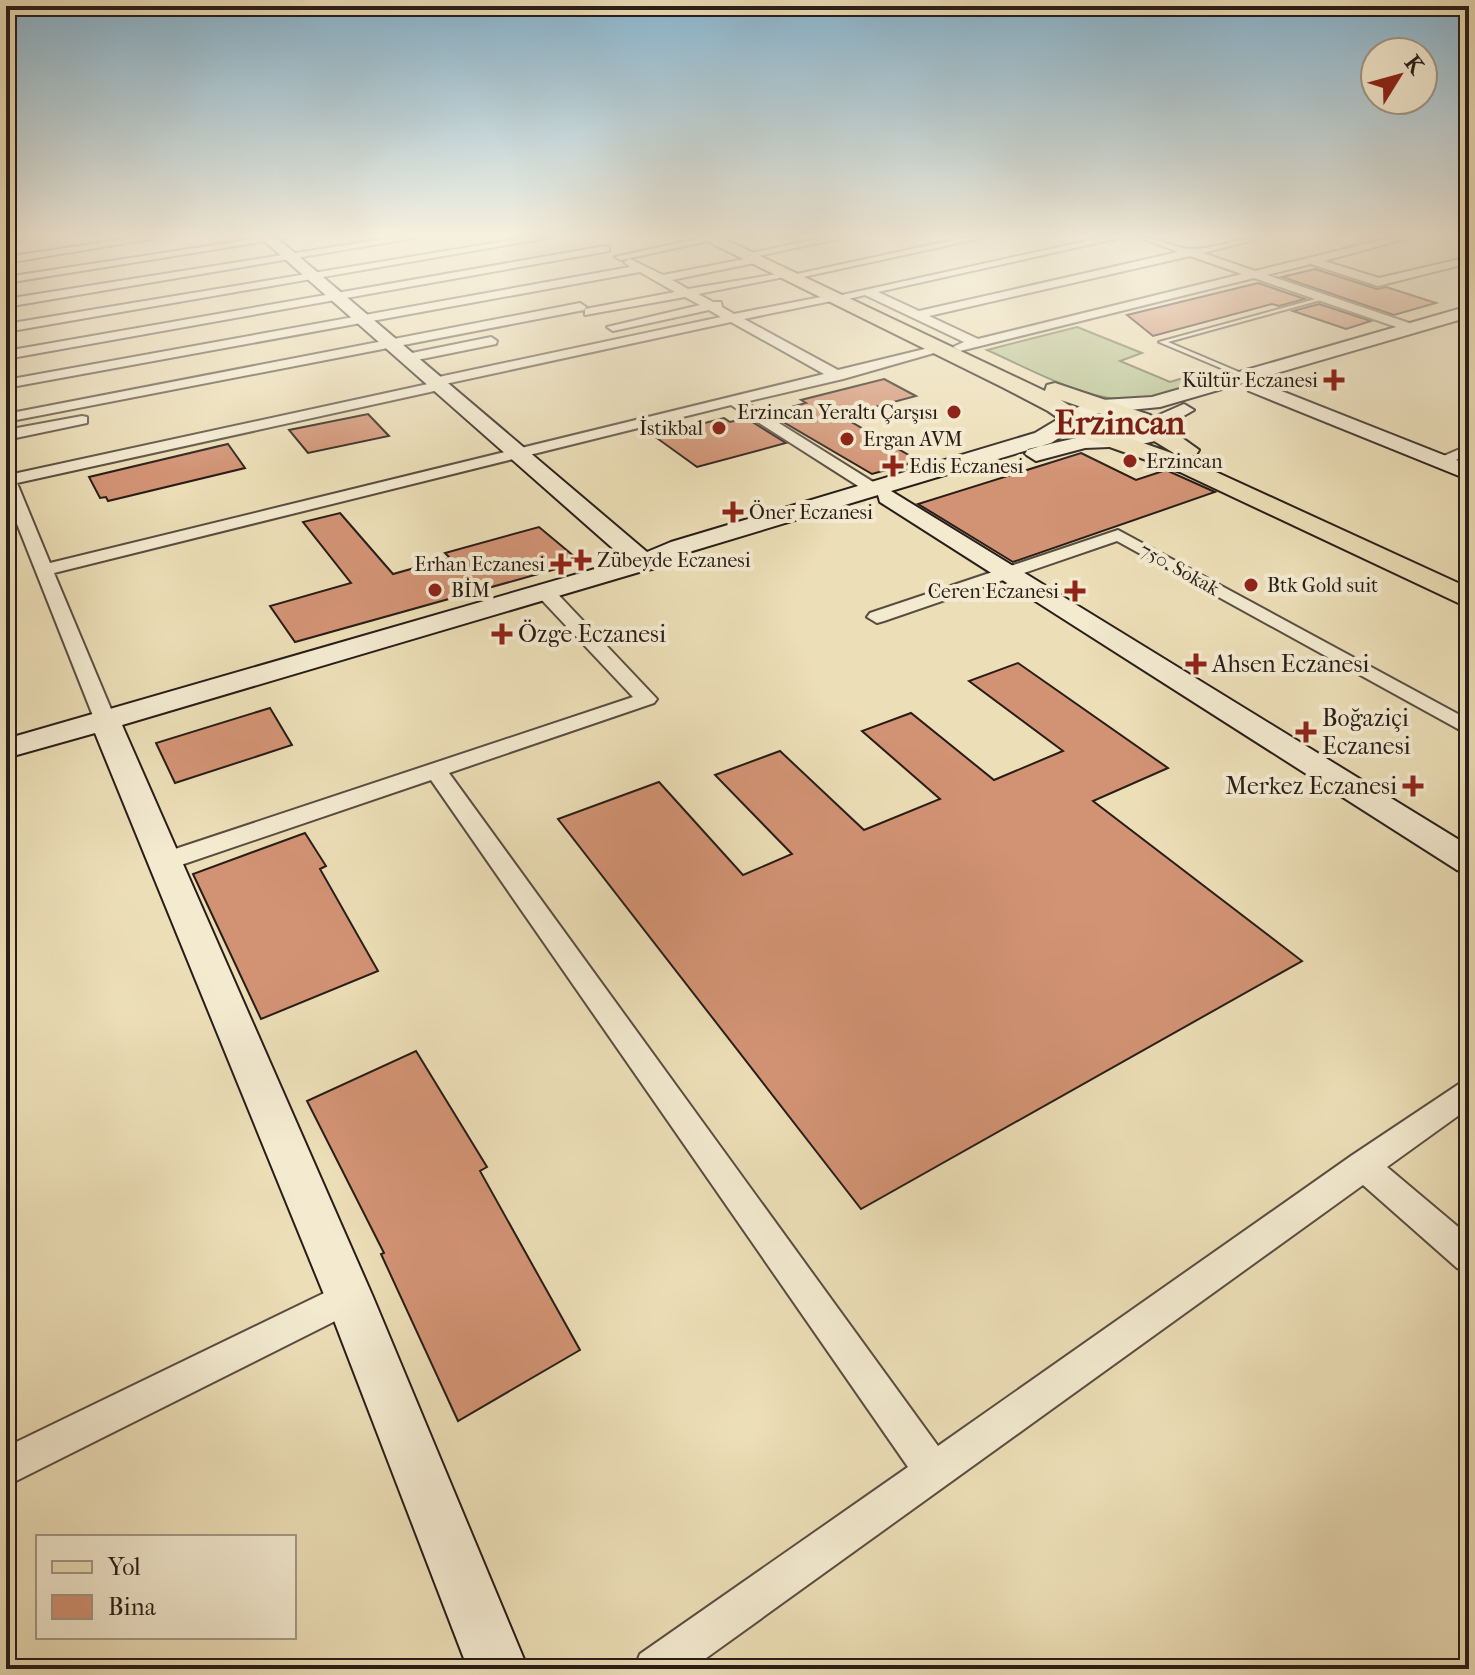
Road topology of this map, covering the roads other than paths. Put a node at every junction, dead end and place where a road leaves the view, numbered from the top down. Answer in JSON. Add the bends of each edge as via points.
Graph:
{"nodes":[{"id":1,"x":76,"y":316,"type":"edge"},
{"id":2,"x":223,"y":316,"type":"edge"},
{"id":3,"x":372,"y":316,"type":"edge"},
{"id":4,"x":583,"y":316,"type":"edge"},
{"id":5,"x":591,"y":316,"type":"edge"},
{"id":6,"x":663,"y":316,"type":"edge"},
{"id":7,"x":741,"y":316,"type":"edge"},
{"id":8,"x":890,"y":316,"type":"edge"},
{"id":9,"x":919,"y":316,"type":"edge"},
{"id":10,"x":1081,"y":316,"type":"edge"},
{"id":11,"x":1258,"y":316,"type":"edge"},
{"id":12,"x":1377,"y":316,"type":"edge"},
{"id":13,"x":1451,"y":316,"type":"edge"},
{"id":14,"x":361,"y":318,"type":"junction"},
{"id":15,"x":737,"y":318,"type":"junction"},
{"id":16,"x":1469,"y":322,"type":"edge"},
{"id":17,"x":613,"y":327,"type":"junction"},
{"id":18,"x":6,"y":328,"type":"edge"},
{"id":19,"x":1411,"y":328,"type":"junction"},
{"id":20,"x":511,"y":337,"type":"dead end"},
{"id":21,"x":635,"y":341,"type":"junction"},
{"id":22,"x":959,"y":346,"type":"junction"},
{"id":23,"x":400,"y":352,"type":"junction"},
{"id":24,"x":6,"y":355,"type":"edge"},
{"id":25,"x":838,"y":376,"type":"junction"},
{"id":26,"x":1250,"y":382,"type":"junction"},
{"id":27,"x":6,"y":384,"type":"edge"},
{"id":28,"x":436,"y":384,"type":"junction"},
{"id":29,"x":190,"y":399,"type":"dead end"},
{"id":30,"x":734,"y":401,"type":"junction"},
{"id":31,"x":1099,"y":407,"type":"junction"},
{"id":32,"x":98,"y":417,"type":"dead end"},
{"id":33,"x":6,"y":418,"type":"edge"},
{"id":34,"x":1073,"y":418,"type":"junction"},
{"id":35,"x":1154,"y":431,"type":"junction"},
{"id":36,"x":6,"y":435,"type":"edge"},
{"id":37,"x":1118,"y":440,"type":"junction"},
{"id":38,"x":517,"y":454,"type":"junction"},
{"id":39,"x":1460,"y":463,"type":"edge"},
{"id":40,"x":7,"y":478,"type":"edge"},
{"id":41,"x":880,"y":493,"type":"junction"},
{"id":42,"x":644,"y":563,"type":"junction"},
{"id":43,"x":44,"y":570,"type":"junction"},
{"id":44,"x":1008,"y":572,"type":"junction"},
{"id":45,"x":1469,"y":586,"type":"edge"},
{"id":46,"x":545,"y":592,"type":"junction"},
{"id":47,"x":1469,"y":599,"type":"edge"},
{"id":48,"x":877,"y":617,"type":"dead end"},
{"id":49,"x":105,"y":721,"type":"junction"},
{"id":50,"x":1469,"y":729,"type":"edge"},
{"id":51,"x":6,"y":749,"type":"edge"},
{"id":52,"x":436,"y":771,"type":"junction"},
{"id":53,"x":166,"y":861,"type":"junction"},
{"id":54,"x":1469,"y":862,"type":"edge"},
{"id":55,"x":1469,"y":1092,"type":"edge"},
{"id":56,"x":1362,"y":1165,"type":"junction"},
{"id":57,"x":1469,"y":1257,"type":"edge"},
{"id":58,"x":349,"y":1297,"type":"junction"},
{"id":59,"x":6,"y":1467,"type":"edge"},
{"id":60,"x":933,"y":1471,"type":"junction"},
{"id":61,"x":498,"y":1669,"type":"edge"},
{"id":62,"x":655,"y":1669,"type":"edge"}],
"edges":[{"from":1,"to":18,"type":"street"},
{"from":2,"to":24,"type":"street"},
{"from":3,"to":14,"type":"street"},
{"from":4,"to":23,"type":"street"},
{"from":5,"to":17,"type":"street"},
{"from":6,"to":17,"type":"street"},
{"from":7,"to":15,"type":"street"},
{"from":8,"to":22,"type":"main road"},
{"from":9,"to":22,"type":"street"},
{"from":10,"to":22,"type":"street"},
{"from":11,"to":26,"type":"lane","via":[[1162,342]]},
{"from":12,"to":19,"type":"street"},
{"from":13,"to":19,"type":"main road"},
{"from":14,"to":23,"type":"main road"},
{"from":14,"to":27,"type":"street"},
{"from":15,"to":21,"type":"street"},
{"from":15,"to":25,"type":"street"},
{"from":16,"to":26,"type":"main road"},
{"from":17,"to":21,"type":"street"},
{"from":19,"to":26,"type":"main road"},
{"from":20,"to":23,"type":"street"},
{"from":21,"to":28,"type":"street"},
{"from":22,"to":25,"type":"street"},
{"from":22,"to":31,"type":"main road"},
{"from":22,"to":34,"type":"main road"},
{"from":23,"to":28,"type":"main road"},
{"from":23,"to":29,"type":"street"},
{"from":23,"to":33,"type":"street"},
{"from":25,"to":30,"type":"street"},
{"from":26,"to":31,"type":"main road","via":[[1153,403]]},
{"from":26,"to":35,"type":"main road","via":[[1173,413]]},
{"from":26,"to":39,"type":"main road"},
{"from":28,"to":38,"type":"main road"},
{"from":28,"to":40,"type":"street"},
{"from":30,"to":38,"type":"street"},
{"from":30,"to":41,"type":"street"},
{"from":31,"to":34,"type":"main road"},
{"from":31,"to":35,"type":"main road","via":[[1142,420]]},
{"from":32,"to":36,"type":"street"},
{"from":34,"to":37,"type":"main road","via":[[1098,435]]},
{"from":34,"to":41,"type":"main road","via":[[1043,438]]},
{"from":35,"to":37,"type":"main road"},
{"from":35,"to":45,"type":"main road"},
{"from":37,"to":41,"type":"main road","via":[[1085,442]]},
{"from":37,"to":47,"type":"main road","via":[[1189,467]]},
{"from":38,"to":42,"type":"main road"},
{"from":38,"to":43,"type":"street"},
{"from":40,"to":43,"type":"street"},
{"from":41,"to":42,"type":"main road","via":[[692,558]]},
{"from":41,"to":44,"type":"main road"},
{"from":42,"to":46,"type":"main road"},
{"from":43,"to":49,"type":"street"},
{"from":44,"to":48,"type":"street","name":"750. Sokak"},
{"from":44,"to":50,"type":"street","name":"750. Sokak","via":[[1118,535]]},
{"from":44,"to":54,"type":"main road"},
{"from":46,"to":49,"type":"main road"},
{"from":46,"to":52,"type":"street","via":[[647,699]]},
{"from":49,"to":51,"type":"main road"},
{"from":49,"to":53,"type":"main road"},
{"from":52,"to":53,"type":"street"},
{"from":52,"to":60,"type":"street"},
{"from":53,"to":58,"type":"main road"},
{"from":55,"to":56,"type":"street"},
{"from":56,"to":57,"type":"street"},
{"from":56,"to":60,"type":"street"},
{"from":58,"to":59,"type":"street"},
{"from":58,"to":61,"type":"main road"},
{"from":60,"to":62,"type":"street"}]}
